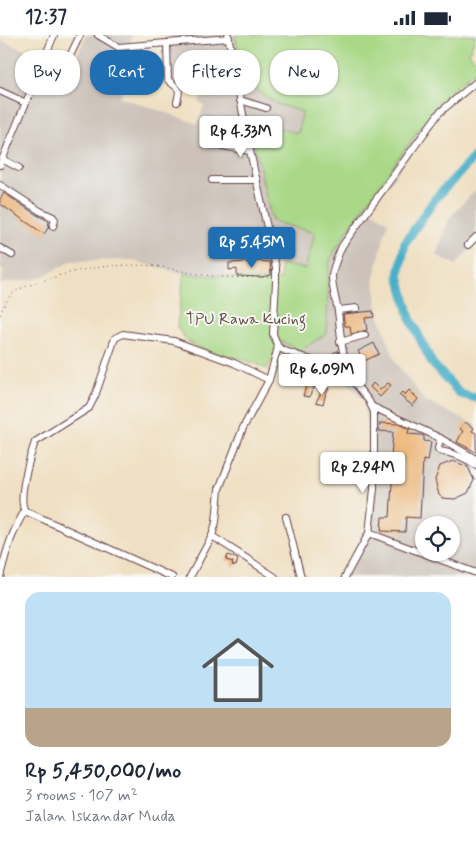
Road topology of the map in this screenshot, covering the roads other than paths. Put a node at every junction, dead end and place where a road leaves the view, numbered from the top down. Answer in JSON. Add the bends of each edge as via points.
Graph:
{"nodes":[{"id":1,"x":54,"y":35,"type":"edge"},
{"id":2,"x":80,"y":35,"type":"edge"},
{"id":3,"x":98,"y":35,"type":"edge"},
{"id":4,"x":229,"y":37,"type":"edge"},
{"id":5,"x":167,"y":43,"type":"junction"},
{"id":6,"x":73,"y":50,"type":"edge"},
{"id":7,"x":231,"y":50,"type":"edge"},
{"id":8,"x":476,"y":82,"type":"edge"},
{"id":9,"x":0,"y":91,"type":"edge"},
{"id":10,"x":239,"y":95,"type":"edge"},
{"id":11,"x":240,"y":100,"type":"junction"},
{"id":12,"x":177,"y":102,"type":"dead end"},
{"id":13,"x":26,"y":103,"type":"junction"},
{"id":14,"x":266,"y":108,"type":"dead end"},
{"id":15,"x":206,"y":143,"type":"dead end"},
{"id":16,"x":250,"y":151,"type":"junction"},
{"id":17,"x":1,"y":162,"type":"edge"},
{"id":18,"x":19,"y":168,"type":"dead end"},
{"id":19,"x":212,"y":180,"type":"dead end"},
{"id":20,"x":256,"y":180,"type":"junction"},
{"id":21,"x":0,"y":185,"type":"edge"},
{"id":22,"x":53,"y":227,"type":"dead end"},
{"id":23,"x":476,"y":237,"type":"edge"},
{"id":24,"x":468,"y":245,"type":"dead end"},
{"id":25,"x":0,"y":248,"type":"edge"},
{"id":26,"x":12,"y":255,"type":"dead end"},
{"id":27,"x":357,"y":308,"type":"dead end"},
{"id":28,"x":338,"y":310,"type":"junction"},
{"id":29,"x":365,"y":335,"type":"dead end"},
{"id":30,"x":340,"y":342,"type":"junction"},
{"id":31,"x":278,"y":347,"type":"junction"},
{"id":32,"x":349,"y":376,"type":"junction"},
{"id":33,"x":269,"y":380,"type":"junction"},
{"id":34,"x":373,"y":407,"type":"junction"},
{"id":35,"x":440,"y":437,"type":"junction"},
{"id":36,"x":476,"y":459,"type":"edge"},
{"id":37,"x":476,"y":465,"type":"edge"},
{"id":38,"x":25,"y":511,"type":"junction"},
{"id":39,"x":286,"y":517,"type":"dead end"},
{"id":40,"x":370,"y":533,"type":"junction"},
{"id":41,"x":212,"y":536,"type":"junction"},
{"id":42,"x":476,"y":573,"type":"edge"},
{"id":43,"x":0,"y":577,"type":"edge"},
{"id":44,"x":172,"y":577,"type":"edge"},
{"id":45,"x":190,"y":577,"type":"edge"},
{"id":46,"x":275,"y":577,"type":"edge"},
{"id":47,"x":301,"y":577,"type":"edge"},
{"id":48,"x":345,"y":577,"type":"edge"}],
"edges":[{"from":1,"to":13,"type":"street"},
{"from":2,"to":6,"type":"street"},
{"from":3,"to":5,"type":"street","via":[[118,47]]},
{"from":4,"to":5,"type":"street"},
{"from":4,"to":7,"type":"street"},
{"from":5,"to":12,"type":"street","via":[[168,80],[180,89]]},
{"from":8,"to":28,"type":"street","via":[[439,113],[342,246],[332,275]]},
{"from":9,"to":13,"type":"street"},
{"from":10,"to":11,"type":"street"},
{"from":11,"to":14,"type":"street"},
{"from":11,"to":16,"type":"street"},
{"from":13,"to":17,"type":"street"},
{"from":15,"to":16,"type":"street"},
{"from":16,"to":20,"type":"street"},
{"from":17,"to":18,"type":"street"},
{"from":19,"to":20,"type":"street"},
{"from":20,"to":31,"type":"street","via":[[273,252],[276,277],[273,334]]},
{"from":21,"to":22,"type":"street","via":[[53,217]]},
{"from":23,"to":24,"type":"street"},
{"from":25,"to":26,"type":"street"},
{"from":27,"to":28,"type":"street"},
{"from":28,"to":30,"type":"street"},
{"from":29,"to":30,"type":"street"},
{"from":30,"to":32,"type":"street"},
{"from":31,"to":32,"type":"street"},
{"from":31,"to":33,"type":"street"},
{"from":32,"to":34,"type":"street"},
{"from":33,"to":38,"type":"street","via":[[174,341],[122,335],[115,338],[89,408],[35,441],[22,497]]},
{"from":33,"to":41,"type":"street","via":[[243,428],[223,477]]},
{"from":34,"to":35,"type":"street"},
{"from":34,"to":40,"type":"street","via":[[374,489]]},
{"from":35,"to":36,"type":"street"},
{"from":35,"to":37,"type":"street","via":[[440,451],[466,458]]},
{"from":38,"to":43,"type":"street","via":[[18,521]]},
{"from":38,"to":44,"type":"street"},
{"from":39,"to":47,"type":"street"},
{"from":40,"to":42,"type":"street"},
{"from":40,"to":48,"type":"street"},
{"from":41,"to":45,"type":"street"},
{"from":41,"to":46,"type":"street"}]}
